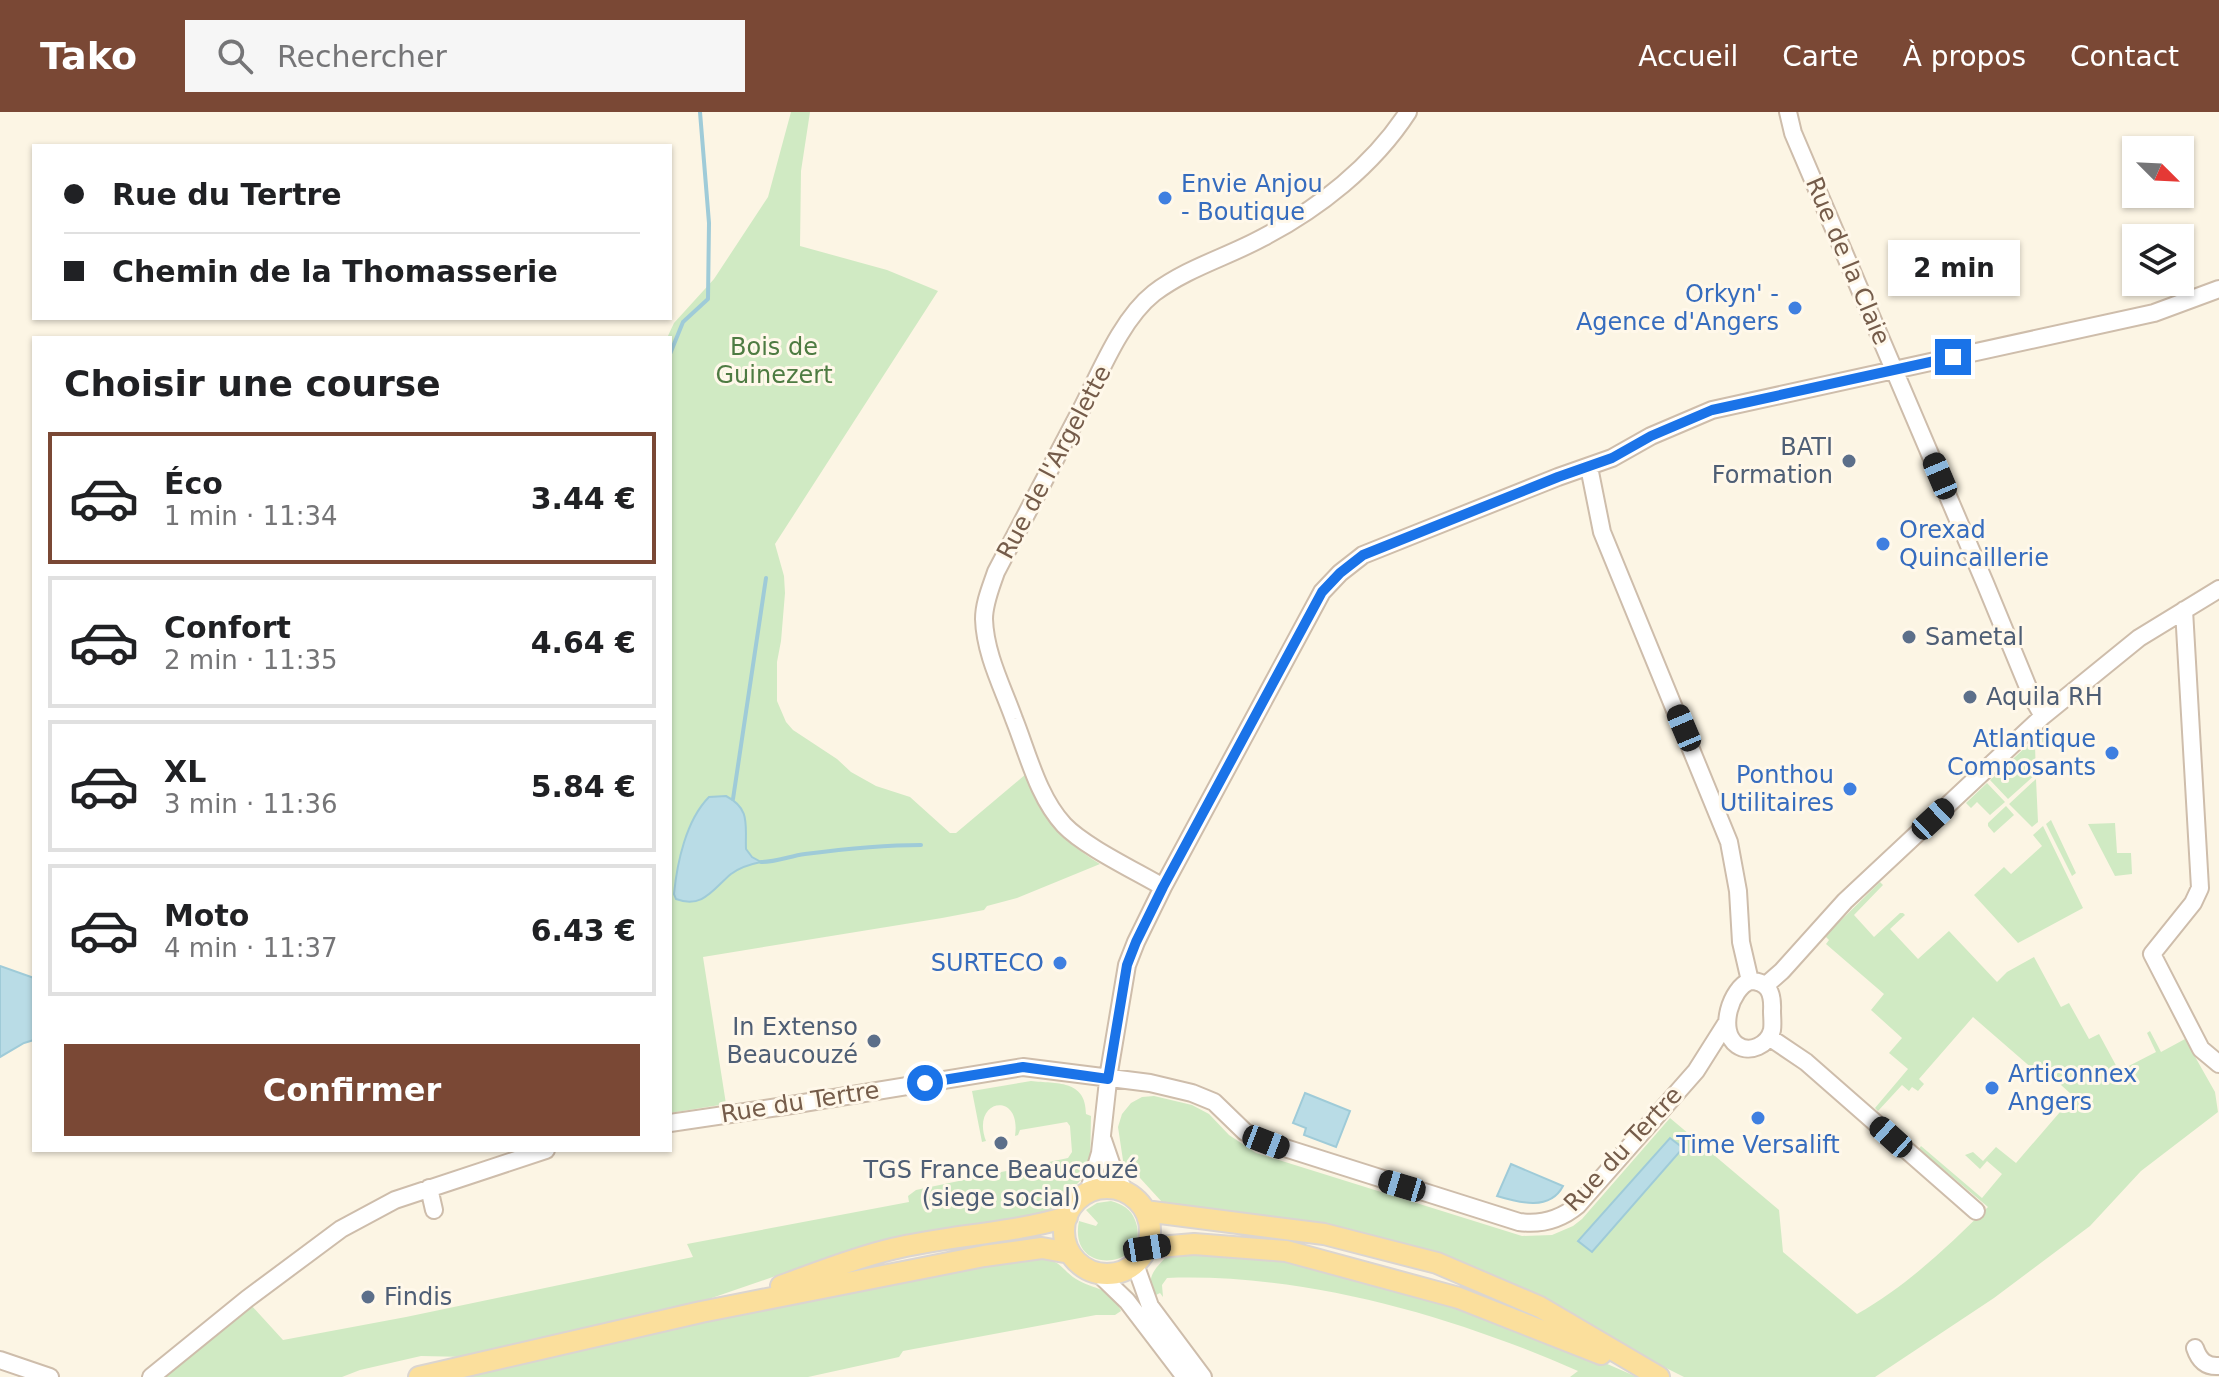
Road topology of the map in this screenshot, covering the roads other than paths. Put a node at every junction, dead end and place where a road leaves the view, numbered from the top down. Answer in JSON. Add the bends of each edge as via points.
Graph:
{"nodes":[{"id":1,"x":1408,"y":112,"type":"edge"},
{"id":2,"x":1788,"y":112,"type":"edge"},
{"id":3,"x":2219,"y":289,"type":"edge"},
{"id":4,"x":1895,"y":370,"type":"junction"},
{"id":5,"x":1589,"y":467,"type":"junction"},
{"id":6,"x":2219,"y":589,"type":"edge"},
{"id":7,"x":2184,"y":610,"type":"junction"},
{"id":8,"x":2043,"y":716,"type":"junction"},
{"id":9,"x":1163,"y":887,"type":"junction"},
{"id":10,"x":1758,"y":983,"type":"junction"},
{"id":11,"x":1727,"y":1022,"type":"junction"},
{"id":12,"x":1769,"y":1037,"type":"junction"},
{"id":13,"x":1743,"y":1047,"type":"junction"},
{"id":14,"x":2219,"y":1064,"type":"edge"},
{"id":15,"x":1696,"y":1071,"type":"junction"},
{"id":16,"x":1108,"y":1079,"type":"junction"},
{"id":17,"x":672,"y":1123,"type":"edge"},
{"id":18,"x":1102,"y":1138,"type":"junction"},
{"id":19,"x":540,"y":1152,"type":"edge"},
{"id":20,"x":429,"y":1188,"type":"junction"},
{"id":21,"x":1088,"y":1193,"type":"junction"},
{"id":22,"x":1126,"y":1193,"type":"junction"},
{"id":23,"x":434,"y":1210,"type":"dead end"},
{"id":24,"x":1145,"y":1211,"type":"junction"},
{"id":25,"x":1976,"y":1211,"type":"dead end"},
{"id":26,"x":1067,"y":1217,"type":"junction"},
{"id":27,"x":1070,"y":1253,"type":"junction"},
{"id":28,"x":1141,"y":1256,"type":"junction"},
{"id":29,"x":1098,"y":1273,"type":"junction"},
{"id":30,"x":701,"y":1312,"type":"junction"},
{"id":31,"x":2195,"y":1348,"type":"dead end"},
{"id":32,"x":0,"y":1360,"type":"edge"},
{"id":33,"x":2219,"y":1366,"type":"edge"},
{"id":34,"x":50,"y":1377,"type":"edge"},
{"id":35,"x":151,"y":1377,"type":"edge"},
{"id":36,"x":419,"y":1377,"type":"edge"},
{"id":37,"x":1185,"y":1377,"type":"edge"},
{"id":38,"x":1203,"y":1377,"type":"edge"},
{"id":39,"x":1659,"y":1377,"type":"edge"}],
"edges":[{"from":1,"to":9,"type":"street","name":"Rue de l'Argelette","via":[[1381,146],[1302,215],[1177,278],[1133,315],[988,594],[984,618],[993,663],[1054,811],[1082,839]]},
{"from":2,"to":4,"type":"street","name":"Rue de la Claie"},
{"from":3,"to":4,"type":"street","via":[[2154,313]]},
{"from":4,"to":5,"type":"street","via":[[1712,410]]},
{"from":4,"to":8,"type":"street","name":"Rue de la Claie"},
{"from":5,"to":9,"type":"street","via":[[1363,555],[1340,573],[1322,592]]},
{"from":5,"to":10,"type":"street","via":[[1602,532],[1729,842],[1743,951]]},
{"from":6,"to":7,"type":"street"},
{"from":7,"to":8,"type":"street","via":[[2139,638]]},
{"from":7,"to":14,"type":"street","via":[[2200,888],[2152,954],[2201,1049]]},
{"from":8,"to":10,"type":"street","via":[[1845,901],[1782,971]]},
{"from":9,"to":16,"type":"street","via":[[1127,965]]},
{"from":10,"to":11,"type":"street","via":[[1736,991]]},
{"from":10,"to":12,"type":"street","via":[[1773,998]]},
{"from":11,"to":13,"type":"street","via":[[1730,1038]]},
{"from":11,"to":15,"type":"street","name":"Rue du Tertre"},
{"from":12,"to":13,"type":"street","via":[[1760,1046]]},
{"from":12,"to":25,"type":"street","via":[[1806,1062]]},
{"from":13,"to":15,"type":"street","name":"Rue du Tertre","via":[[1721,1053]]},
{"from":15,"to":16,"type":"street","name":"Rue du Tertre","via":[[1578,1205],[1535,1224],[1292,1152],[1245,1132],[1214,1102],[1192,1093]]},
{"from":16,"to":17,"type":"street","name":"Rue du Tertre","via":[[1023,1067]]},
{"from":16,"to":18,"type":"street"},
{"from":18,"to":21,"type":"street"},
{"from":18,"to":22,"type":"street"},
{"from":19,"to":20,"type":"street"},
{"from":20,"to":23,"type":"street"},
{"from":20,"to":35,"type":"street","via":[[376,1208],[341,1229]]},
{"from":21,"to":22,"type":"main road","via":[[1105,1188]]},
{"from":21,"to":26,"type":"main road"},
{"from":22,"to":24,"type":"main road"},
{"from":24,"to":28,"type":"main road","via":[[1150,1230]]},
{"from":24,"to":39,"type":"main road","via":[[1324,1234],[1437,1263],[1540,1307]]},
{"from":26,"to":27,"type":"main road","via":[[1064,1235]]},
{"from":26,"to":30,"type":"main road","via":[[890,1249]]},
{"from":27,"to":29,"type":"main road"},
{"from":27,"to":30,"type":"main road","via":[[1042,1248],[984,1256]]},
{"from":28,"to":29,"type":"main road","via":[[1118,1273]]},
{"from":28,"to":38,"type":"street","via":[[1150,1306]]},
{"from":28,"to":39,"type":"main road","via":[[1173,1244],[1286,1251],[1459,1298]]},
{"from":29,"to":37,"type":"street","via":[[1117,1289]]},
{"from":30,"to":36,"type":"main road"},
{"from":31,"to":33,"type":"street","via":[[2205,1364]]},
{"from":32,"to":34,"type":"street"}]}
